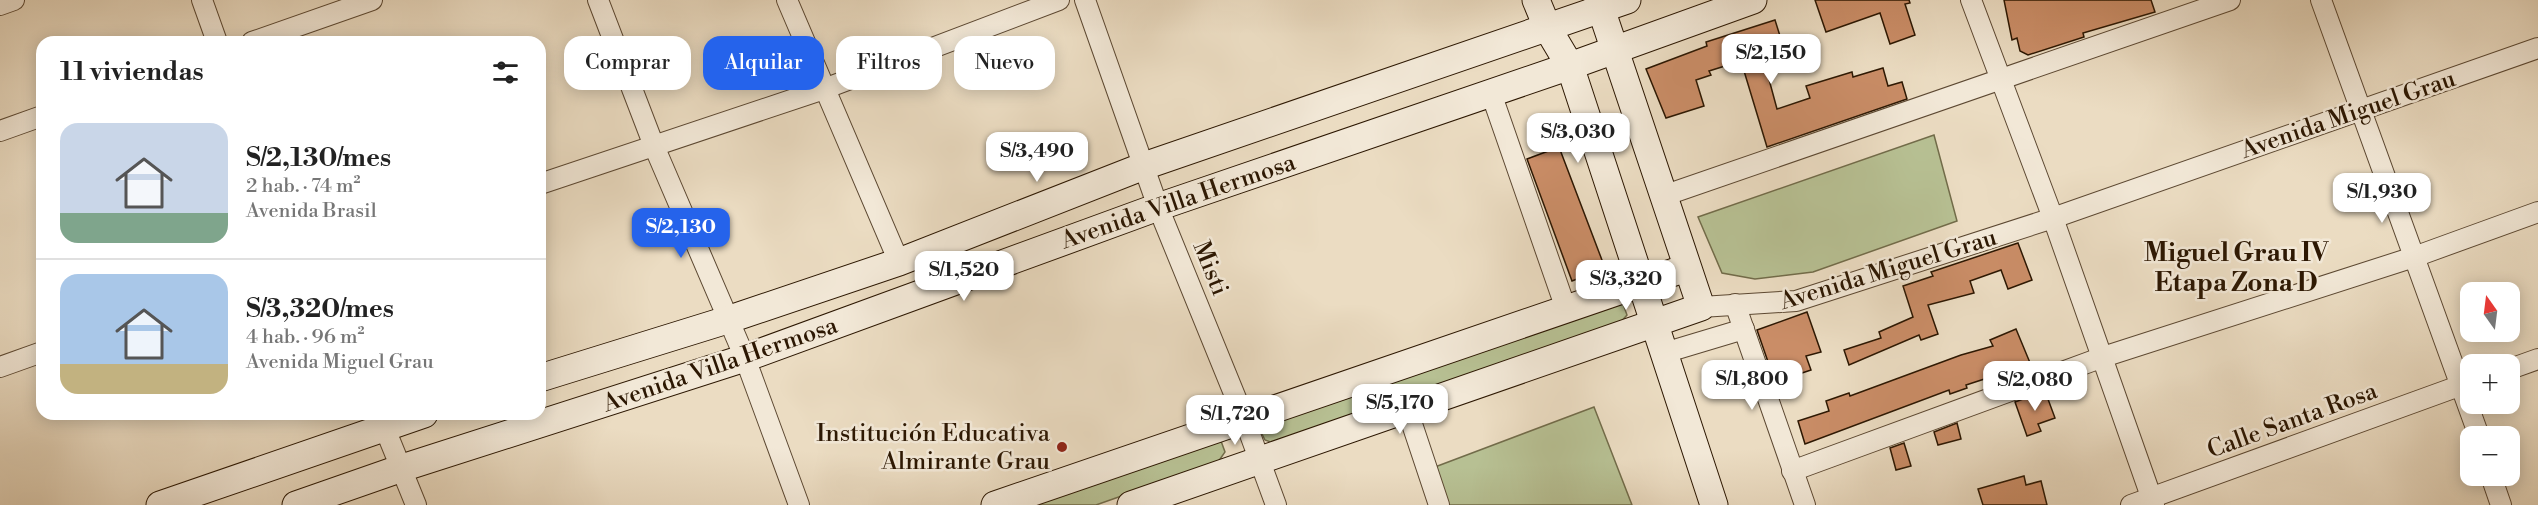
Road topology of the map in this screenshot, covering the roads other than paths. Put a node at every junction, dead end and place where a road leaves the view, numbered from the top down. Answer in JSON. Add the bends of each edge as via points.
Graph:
{"nodes":[{"id":1,"x":14,"y":0,"type":"edge"},
{"id":2,"x":202,"y":0,"type":"edge"},
{"id":3,"x":372,"y":0,"type":"edge"},
{"id":4,"x":598,"y":0,"type":"edge"},
{"id":5,"x":787,"y":0,"type":"edge"},
{"id":6,"x":1059,"y":0,"type":"edge"},
{"id":7,"x":1085,"y":0,"type":"edge"},
{"id":8,"x":1536,"y":0,"type":"edge"},
{"id":9,"x":1627,"y":0,"type":"edge"},
{"id":10,"x":1753,"y":0,"type":"edge"},
{"id":11,"x":1971,"y":0,"type":"edge"},
{"id":12,"x":2230,"y":0,"type":"edge"},
{"id":13,"x":2320,"y":0,"type":"edge"},
{"id":14,"x":1599,"y":4,"type":"edge"},
{"id":15,"x":0,"y":5,"type":"edge"},
{"id":16,"x":1548,"y":29,"type":"junction"},
{"id":17,"x":215,"y":36,"type":"edge"},
{"id":18,"x":269,"y":36,"type":"edge"},
{"id":19,"x":802,"y":36,"type":"edge"},
{"id":20,"x":2538,"y":48,"type":"edge"},
{"id":21,"x":1614,"y":50,"type":"junction"},
{"id":22,"x":1570,"y":66,"type":"junction"},
{"id":23,"x":2001,"y":80,"type":"junction"},
{"id":24,"x":824,"y":89,"type":"joint"},
{"id":25,"x":821,"y":90,"type":"edge"},
{"id":26,"x":1491,"y":93,"type":"junction"},
{"id":27,"x":2360,"y":109,"type":"junction"},
{"id":28,"x":36,"y":118,"type":"edge"},
{"id":29,"x":0,"y":131,"type":"edge"},
{"id":30,"x":654,"y":146,"type":"junction"},
{"id":31,"x":1144,"y":166,"type":"junction"},
{"id":32,"x":546,"y":182,"type":"edge"},
{"id":33,"x":1663,"y":196,"type":"junction"},
{"id":34,"x":1158,"y":207,"type":"junction"},
{"id":35,"x":2538,"y":212,"type":"edge"},
{"id":36,"x":2054,"y":218,"type":"junction"},
{"id":37,"x":2414,"y":257,"type":"junction"},
{"id":38,"x":899,"y":262,"type":"junction"},
{"id":39,"x":1686,"y":268,"type":"junction"},
{"id":40,"x":1640,"y":284,"type":"junction"},
{"id":41,"x":1735,"y":304,"type":"junction"},
{"id":42,"x":1701,"y":307,"type":"junction"},
{"id":43,"x":1566,"y":309,"type":"junction"},
{"id":44,"x":727,"y":320,"type":"junction"},
{"id":45,"x":1654,"y":323,"type":"junction"},
{"id":46,"x":1744,"y":329,"type":"junction"},
{"id":47,"x":1664,"y":353,"type":"junction"},
{"id":48,"x":36,"y":354,"type":"edge"},
{"id":49,"x":2103,"y":357,"type":"junction"},
{"id":50,"x":745,"y":358,"type":"junction"},
{"id":51,"x":2538,"y":359,"type":"edge"},
{"id":52,"x":2520,"y":365,"type":"edge"},
{"id":53,"x":0,"y":367,"type":"edge"},
{"id":54,"x":2460,"y":369,"type":"edge"},
{"id":55,"x":546,"y":376,"type":"edge"},
{"id":56,"x":2460,"y":386,"type":"edge"},
{"id":57,"x":1407,"y":409,"type":"junction"},
{"id":58,"x":1244,"y":418,"type":"junction"},
{"id":59,"x":381,"y":420,"type":"edge"},
{"id":60,"x":1261,"y":461,"type":"junction"},
{"id":61,"x":402,"y":468,"type":"junction"},
{"id":62,"x":1792,"y":471,"type":"junction"},
{"id":63,"x":2494,"y":486,"type":"edge"},
{"id":64,"x":2153,"y":501,"type":"edge"},
{"id":65,"x":160,"y":505,"type":"edge"},
{"id":66,"x":296,"y":505,"type":"edge"},
{"id":67,"x":416,"y":505,"type":"edge"},
{"id":68,"x":798,"y":505,"type":"edge"},
{"id":69,"x":995,"y":505,"type":"edge"},
{"id":70,"x":1131,"y":505,"type":"edge"},
{"id":71,"x":1276,"y":505,"type":"edge"},
{"id":72,"x":1438,"y":505,"type":"edge"},
{"id":73,"x":1714,"y":505,"type":"edge"},
{"id":74,"x":1805,"y":505,"type":"edge"},
{"id":75,"x":2131,"y":505,"type":"edge"},
{"id":76,"x":2501,"y":505,"type":"edge"}],
"edges":[{"from":1,"to":15,"type":"street"},
{"from":2,"to":17,"type":"street"},
{"from":3,"to":18,"type":"street"},
{"from":4,"to":30,"type":"street"},
{"from":5,"to":19,"type":"street"},
{"from":6,"to":24,"type":"street"},
{"from":7,"to":31,"type":"street","name":"Misti"},
{"from":8,"to":16,"type":"street"},
{"from":9,"to":14,"type":"street","name":"Avenida Villa Hermosa"},
{"from":10,"to":21,"type":"street","name":"Avenida Villa Hermosa"},
{"from":11,"to":23,"type":"street"},
{"from":12,"to":23,"type":"street"},
{"from":13,"to":27,"type":"street"},
{"from":14,"to":16,"type":"street","name":"Avenida Villa Hermosa"},
{"from":14,"to":21,"type":"street"},
{"from":16,"to":22,"type":"street"},
{"from":16,"to":31,"type":"street","name":"Avenida Villa Hermosa"},
{"from":20,"to":27,"type":"street","name":"Avenida Miguel Grau"},
{"from":21,"to":22,"type":"street","name":"Avenida Villa Hermosa"},
{"from":21,"to":33,"type":"street"},
{"from":22,"to":26,"type":"street","name":"Avenida Villa Hermosa"},
{"from":22,"to":40,"type":"street"},
{"from":23,"to":33,"type":"street"},
{"from":23,"to":36,"type":"street"},
{"from":24,"to":38,"type":"street"},
{"from":25,"to":30,"type":"street"},
{"from":26,"to":34,"type":"street","name":"Avenida Villa Hermosa"},
{"from":26,"to":43,"type":"street"},
{"from":27,"to":36,"type":"street","name":"Avenida Miguel Grau"},
{"from":27,"to":37,"type":"street"},
{"from":28,"to":29,"type":"street"},
{"from":30,"to":32,"type":"street"},
{"from":30,"to":44,"type":"street"},
{"from":31,"to":34,"type":"street","name":"Misti"},
{"from":31,"to":38,"type":"street","name":"Avenida Villa Hermosa"},
{"from":33,"to":39,"type":"street"},
{"from":34,"to":50,"type":"street","name":"Avenida Villa Hermosa"},
{"from":34,"to":58,"type":"street","name":"Misti"},
{"from":35,"to":37,"type":"street"},
{"from":36,"to":41,"type":"street","name":"Avenida Miguel Grau","via":[[1796,301]]},
{"from":36,"to":49,"type":"street"},
{"from":37,"to":49,"type":"street"},
{"from":37,"to":54,"type":"street"},
{"from":38,"to":44,"type":"street","name":"Avenida Villa Hermosa"},
{"from":39,"to":40,"type":"street"},
{"from":39,"to":42,"type":"street"},
{"from":40,"to":43,"type":"street"},
{"from":40,"to":45,"type":"street"},
{"from":41,"to":42,"type":"street","name":"Avenida Miguel Grau"},
{"from":41,"to":46,"type":"street"},
{"from":42,"to":45,"type":"street","name":"Avenida Miguel Grau"},
{"from":43,"to":58,"type":"street"},
{"from":44,"to":50,"type":"street"},
{"from":44,"to":55,"type":"street","name":"Avenida Villa Hermosa"},
{"from":45,"to":47,"type":"street"},
{"from":45,"to":57,"type":"street","name":"Avenida Miguel Grau"},
{"from":46,"to":47,"type":"street"},
{"from":46,"to":62,"type":"street"},
{"from":47,"to":73,"type":"street"},
{"from":48,"to":53,"type":"street"},
{"from":49,"to":62,"type":"street"},
{"from":49,"to":64,"type":"street"},
{"from":50,"to":61,"type":"street","name":"Avenida Villa Hermosa"},
{"from":50,"to":68,"type":"street"},
{"from":51,"to":52,"type":"street"},
{"from":56,"to":64,"type":"street","name":"Calle Santa Rosa"},
{"from":57,"to":60,"type":"street","name":"Avenida Miguel Grau"},
{"from":57,"to":72,"type":"street"},
{"from":58,"to":60,"type":"street","name":"Misti"},
{"from":58,"to":69,"type":"street"},
{"from":59,"to":61,"type":"street"},
{"from":59,"to":65,"type":"street"},
{"from":60,"to":70,"type":"street","name":"Avenida Miguel Grau"},
{"from":60,"to":71,"type":"street","name":"Misti"},
{"from":61,"to":66,"type":"street","name":"Avenida Villa Hermosa"},
{"from":61,"to":67,"type":"street"},
{"from":62,"to":74,"type":"street"},
{"from":63,"to":76,"type":"street"},
{"from":64,"to":75,"type":"street","name":"Calle Santa Rosa"}]}
